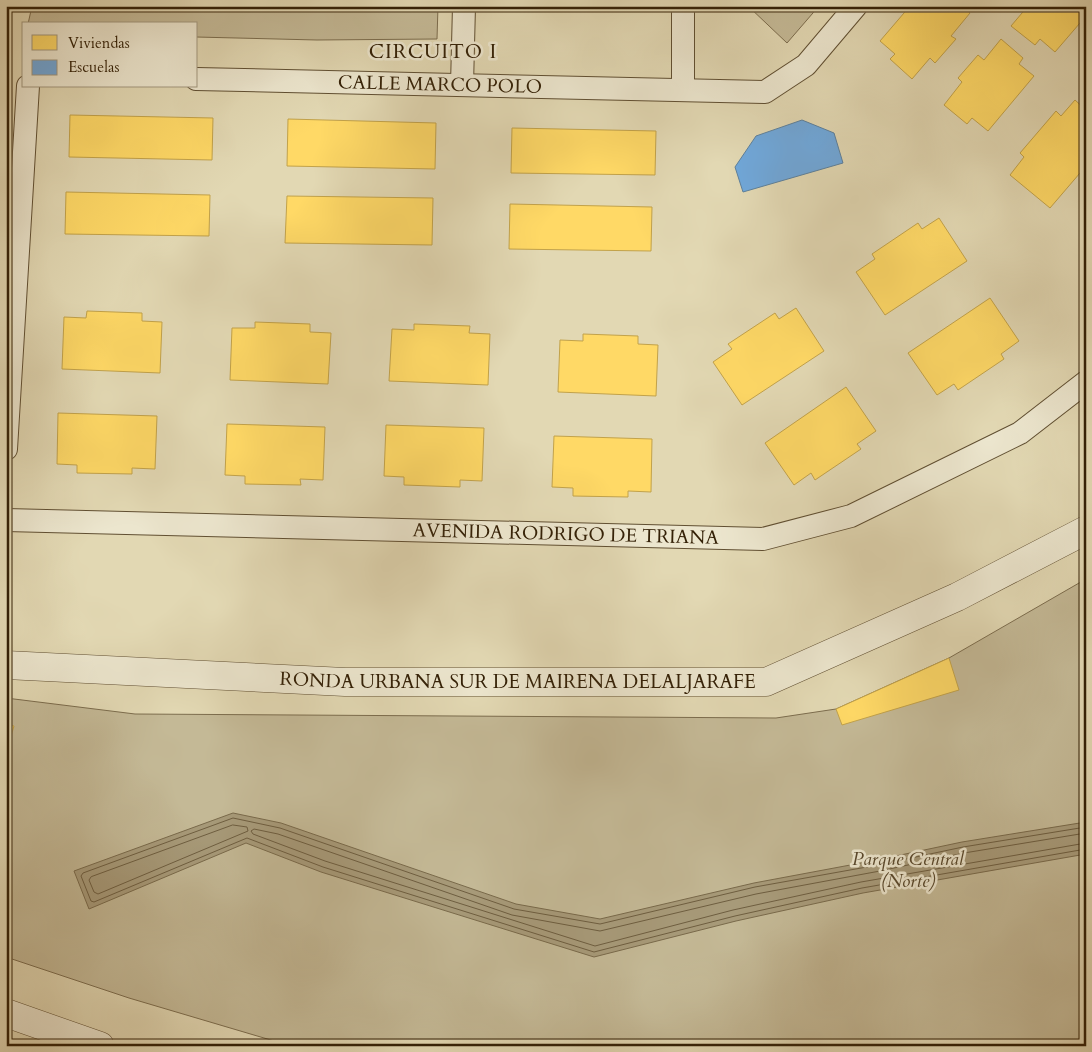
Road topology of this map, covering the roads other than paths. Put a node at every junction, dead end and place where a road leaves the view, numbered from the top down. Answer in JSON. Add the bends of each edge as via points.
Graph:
{"nodes":[{"id":1,"x":464,"y":6,"type":"edge"},
{"id":2,"x":683,"y":6,"type":"edge"},
{"id":3,"x":856,"y":6,"type":"edge"},
{"id":4,"x":198,"y":79,"type":"edge"},
{"id":5,"x":462,"y":85,"type":"junction"},
{"id":6,"x":28,"y":88,"type":"edge"},
{"id":7,"x":684,"y":90,"type":"junction"},
{"id":8,"x":1086,"y":382,"type":"edge"},
{"id":9,"x":6,"y":449,"type":"edge"},
{"id":10,"x":6,"y":520,"type":"edge"},
{"id":11,"x":1086,"y":530,"type":"edge"},
{"id":12,"x":6,"y":664,"type":"edge"},
{"id":13,"x":6,"y":1013,"type":"edge"},
{"id":14,"x":100,"y":1046,"type":"edge"}],
"edges":[{"from":1,"to":5,"type":"street"},
{"from":2,"to":7,"type":"street"},
{"from":3,"to":7,"type":"street","name":"CALLE MARCO POLO","via":[[806,65],[765,92]]},
{"from":4,"to":5,"type":"street","name":"CALLE MARCO POLO"},
{"from":5,"to":7,"type":"street","name":"CALLE MARCO POLO"},
{"from":6,"to":9,"type":"street"},
{"from":8,"to":10,"type":"street","name":"AVENIDA RODRIGO DE TRIANA","via":[[1020,433],[851,516],[763,539]]},
{"from":11,"to":12,"type":"street","name":"RONDA URBANA SUR DE MAIRENA DELALJARAFE","via":[[957,597],[766,682],[345,682]]},
{"from":13,"to":14,"type":"street"}]}
